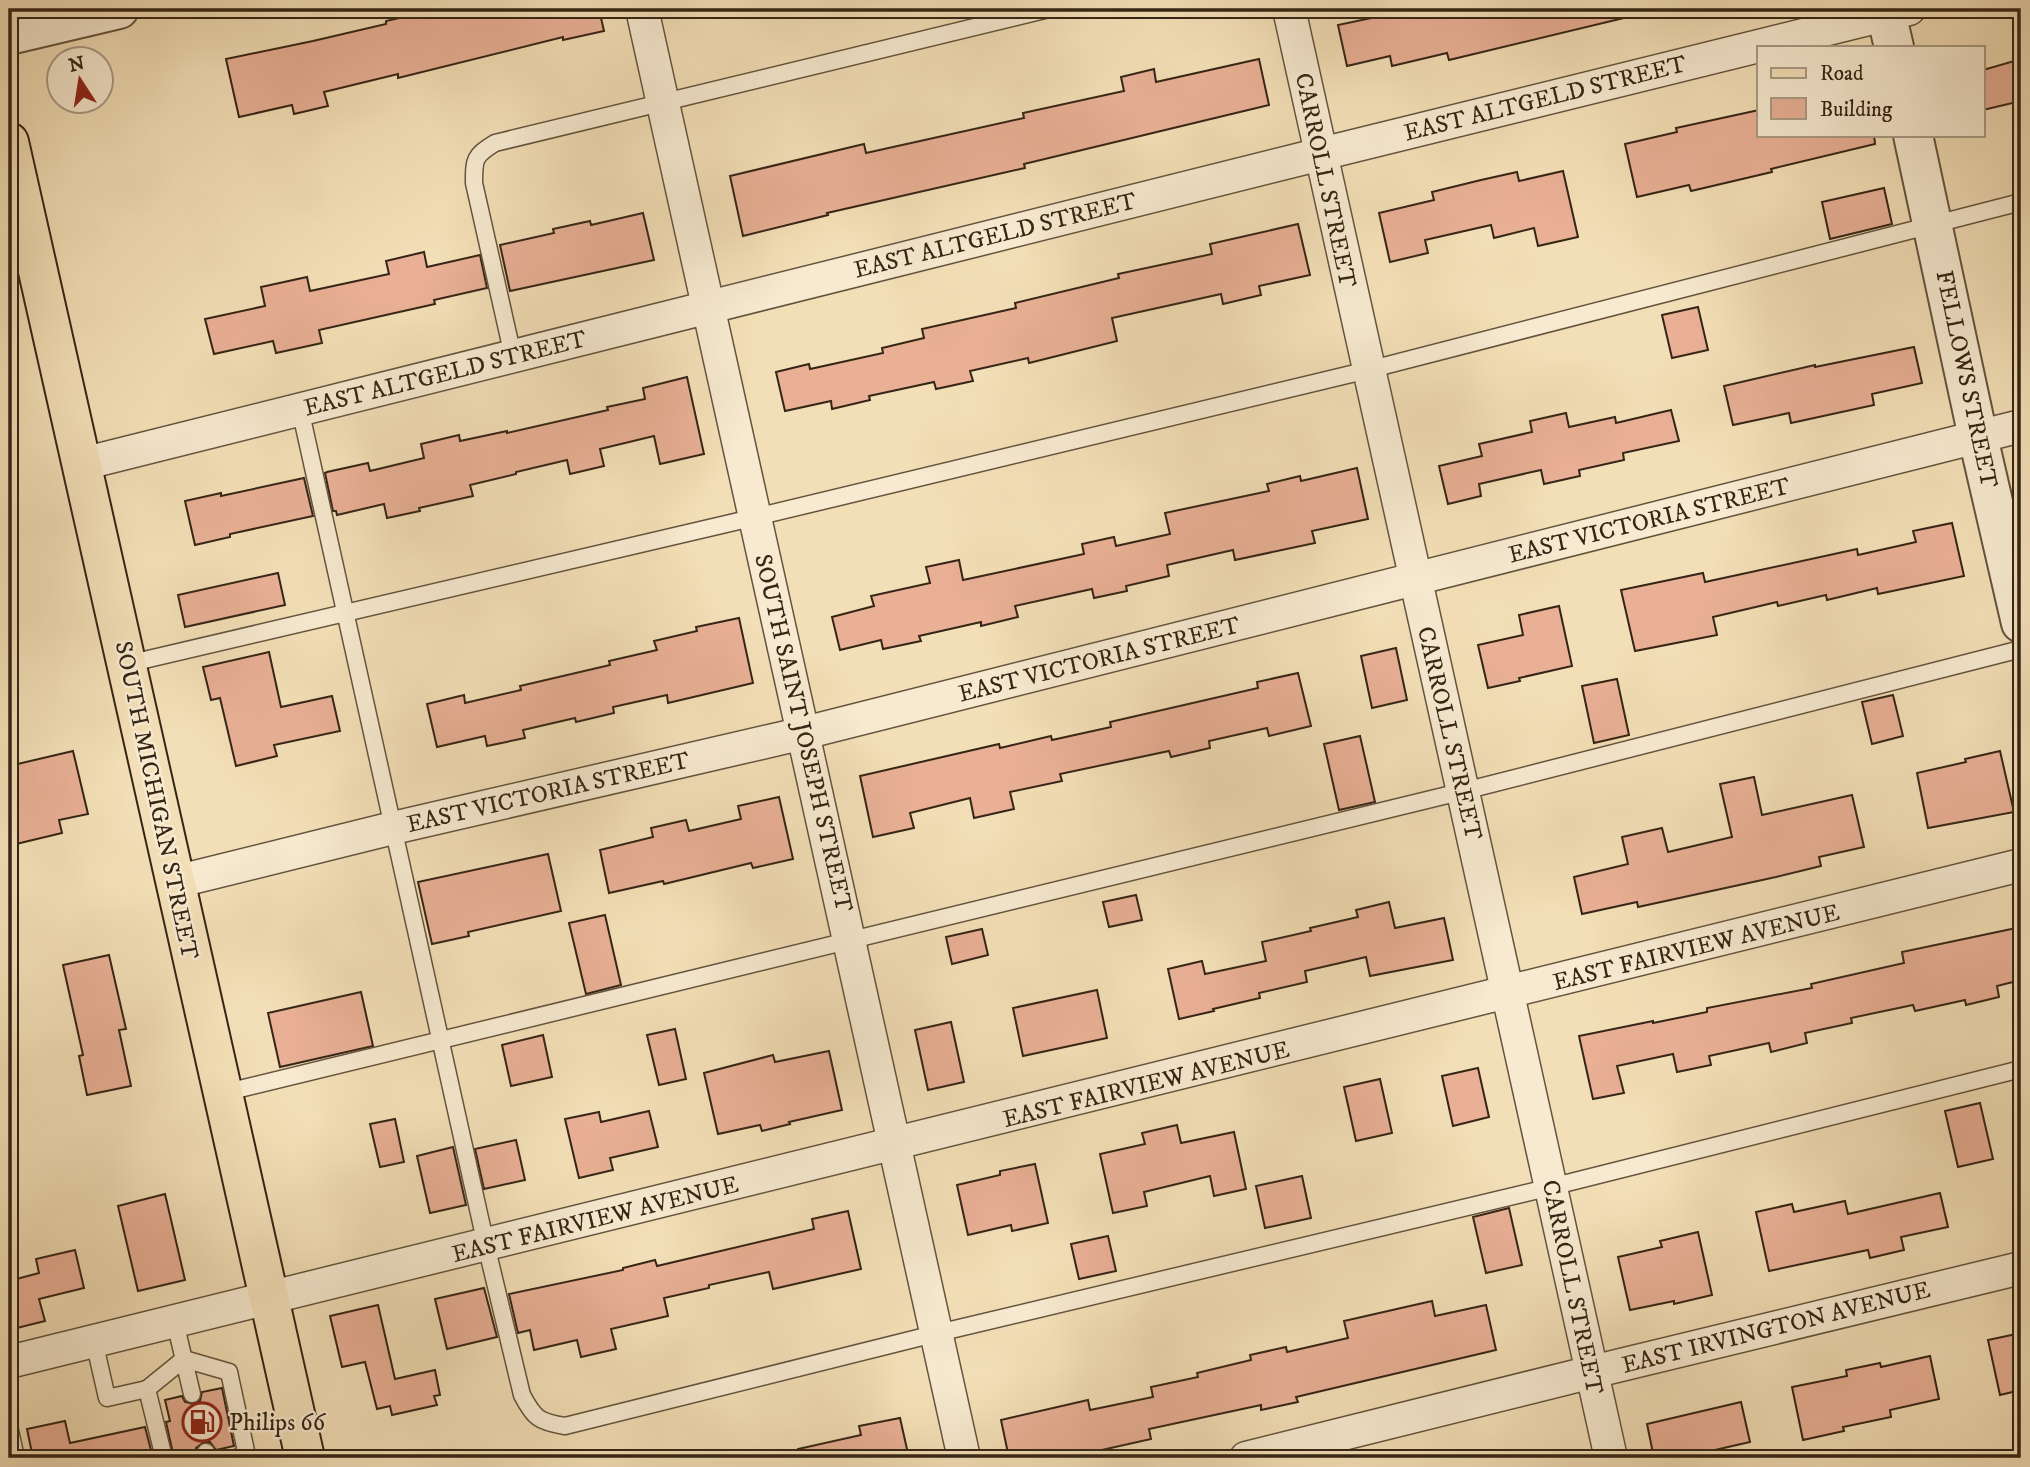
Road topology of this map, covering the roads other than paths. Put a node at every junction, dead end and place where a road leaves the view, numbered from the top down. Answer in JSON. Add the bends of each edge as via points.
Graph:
{"nodes":[{"id":1,"x":118,"y":9,"type":"edge"},
{"id":2,"x":642,"y":9,"type":"edge"},
{"id":3,"x":1049,"y":9,"type":"edge"},
{"id":4,"x":1289,"y":9,"type":"edge"},
{"id":5,"x":1894,"y":20,"type":"edge"},
{"id":6,"x":9,"y":35,"type":"edge"},
{"id":7,"x":1783,"y":46,"type":"edge"},
{"id":8,"x":1757,"y":52,"type":"edge"},
{"id":9,"x":662,"y":102,"type":"junction"},
{"id":10,"x":1913,"y":136,"type":"edge"},
{"id":11,"x":9,"y":142,"type":"edge"},
{"id":12,"x":1321,"y":154,"type":"junction"},
{"id":13,"x":2021,"y":202,"type":"edge"},
{"id":14,"x":1933,"y":223,"type":"junction"},
{"id":15,"x":709,"y":307,"type":"junction"},
{"id":16,"x":513,"y":356,"type":"junction"},
{"id":17,"x":1368,"y":370,"type":"junction"},
{"id":18,"x":300,"y":409,"type":"junction"},
{"id":19,"x":2021,"y":426,"type":"edge"},
{"id":20,"x":1978,"y":437,"type":"junction"},
{"id":21,"x":82,"y":464,"type":"junction"},
{"id":22,"x":756,"y":517,"type":"junction"},
{"id":23,"x":1415,"y":579,"type":"junction"},
{"id":24,"x":345,"y":614,"type":"junction"},
{"id":25,"x":2021,"y":623,"type":"edge"},
{"id":26,"x":2021,"y":649,"type":"edge"},
{"id":27,"x":127,"y":664,"type":"junction"},
{"id":28,"x":804,"y":733,"type":"junction"},
{"id":29,"x":1464,"y":791,"type":"junction"},
{"id":30,"x":393,"y":828,"type":"junction"},
{"id":31,"x":2021,"y":865,"type":"edge"},
{"id":32,"x":175,"y":882,"type":"junction"},
{"id":33,"x":850,"y":940,"type":"junction"},
{"id":34,"x":1509,"y":995,"type":"junction"},
{"id":35,"x":441,"y":1040,"type":"junction"},
{"id":36,"x":2021,"y":1069,"type":"edge"},
{"id":37,"x":223,"y":1094,"type":"junction"},
{"id":38,"x":896,"y":1146,"type":"junction"},
{"id":39,"x":1551,"y":1187,"type":"junction"},
{"id":40,"x":486,"y":1245,"type":"junction"},
{"id":41,"x":2021,"y":1268,"type":"edge"},
{"id":42,"x":270,"y":1300,"type":"junction"},
{"id":43,"x":175,"y":1322,"type":"junction"},
{"id":44,"x":938,"y":1333,"type":"junction"},
{"id":45,"x":94,"y":1341,"type":"junction"},
{"id":46,"x":184,"y":1359,"type":"junction"},
{"id":47,"x":9,"y":1362,"type":"edge"},
{"id":48,"x":1592,"y":1372,"type":"junction"},
{"id":49,"x":147,"y":1389,"type":"junction"},
{"id":50,"x":192,"y":1394,"type":"dead end"},
{"id":51,"x":9,"y":1426,"type":"edge"},
{"id":52,"x":16,"y":1458,"type":"edge"},
{"id":53,"x":164,"y":1458,"type":"edge"},
{"id":54,"x":237,"y":1458,"type":"edge"},
{"id":55,"x":305,"y":1458,"type":"edge"},
{"id":56,"x":964,"y":1458,"type":"edge"},
{"id":57,"x":1246,"y":1458,"type":"edge"},
{"id":58,"x":1611,"y":1458,"type":"edge"}],
"edges":[{"from":1,"to":6,"type":"street"},
{"from":2,"to":9,"type":"street","name":"SOUTH SAINT JOSEPH STREET"},
{"from":3,"to":9,"type":"lane"},
{"from":4,"to":12,"type":"street","name":"CARROLL STREET"},
{"from":5,"to":7,"type":"street","name":"EAST ALTGELD STREET"},
{"from":8,"to":12,"type":"street","name":"EAST ALTGELD STREET"},
{"from":9,"to":15,"type":"street","name":"SOUTH SAINT JOSEPH STREET"},
{"from":9,"to":16,"type":"lane","via":[[495,143],[479,153],[474,183]]},
{"from":10,"to":14,"type":"street","name":"FELLOWS STREET"},
{"from":11,"to":21,"type":"main road","name":"SOUTH MICHIGAN STREET"},
{"from":12,"to":15,"type":"street","name":"EAST ALTGELD STREET"},
{"from":12,"to":17,"type":"street","name":"CARROLL STREET"},
{"from":13,"to":14,"type":"lane"},
{"from":14,"to":17,"type":"lane"},
{"from":14,"to":20,"type":"street","name":"FELLOWS STREET"},
{"from":15,"to":16,"type":"street","name":"EAST ALTGELD STREET"},
{"from":15,"to":22,"type":"street","name":"SOUTH SAINT JOSEPH STREET"},
{"from":16,"to":18,"type":"street","name":"EAST ALTGELD STREET"},
{"from":17,"to":22,"type":"lane"},
{"from":17,"to":23,"type":"street","name":"CARROLL STREET"},
{"from":18,"to":21,"type":"street","name":"EAST ALTGELD STREET"},
{"from":18,"to":24,"type":"lane"},
{"from":19,"to":20,"type":"street","name":"EAST VICTORIA STREET"},
{"from":20,"to":23,"type":"street","name":"EAST VICTORIA STREET"},
{"from":20,"to":25,"type":"street","name":"FELLOWS STREET"},
{"from":21,"to":27,"type":"main road","name":"SOUTH MICHIGAN STREET"},
{"from":22,"to":24,"type":"lane"},
{"from":22,"to":28,"type":"street","name":"SOUTH SAINT JOSEPH STREET"},
{"from":23,"to":28,"type":"street","name":"EAST VICTORIA STREET"},
{"from":23,"to":29,"type":"street","name":"CARROLL STREET"},
{"from":24,"to":27,"type":"lane"},
{"from":24,"to":30,"type":"lane"},
{"from":26,"to":29,"type":"lane"},
{"from":27,"to":32,"type":"main road","name":"SOUTH MICHIGAN STREET"},
{"from":28,"to":30,"type":"street","name":"EAST VICTORIA STREET"},
{"from":28,"to":33,"type":"street","name":"SOUTH SAINT JOSEPH STREET"},
{"from":29,"to":33,"type":"lane"},
{"from":29,"to":34,"type":"street","name":"CARROLL STREET"},
{"from":30,"to":32,"type":"street","name":"EAST VICTORIA STREET"},
{"from":30,"to":35,"type":"lane"},
{"from":31,"to":34,"type":"street","name":"EAST FAIRVIEW AVENUE"},
{"from":32,"to":37,"type":"main road","name":"SOUTH MICHIGAN STREET"},
{"from":33,"to":35,"type":"lane"},
{"from":33,"to":38,"type":"street","name":"SOUTH SAINT JOSEPH STREET"},
{"from":34,"to":38,"type":"street","name":"EAST FAIRVIEW AVENUE"},
{"from":34,"to":39,"type":"street","name":"CARROLL STREET"},
{"from":35,"to":37,"type":"lane"},
{"from":35,"to":40,"type":"lane"},
{"from":36,"to":39,"type":"lane"},
{"from":37,"to":42,"type":"main road","name":"SOUTH MICHIGAN STREET"},
{"from":38,"to":40,"type":"street","name":"EAST FAIRVIEW AVENUE"},
{"from":38,"to":44,"type":"street","name":"SOUTH SAINT JOSEPH STREET"},
{"from":39,"to":44,"type":"lane"},
{"from":39,"to":48,"type":"street","name":"CARROLL STREET"},
{"from":40,"to":42,"type":"street","name":"EAST FAIRVIEW AVENUE"},
{"from":40,"to":44,"type":"lane","via":[[523,1395],[532,1414],[546,1423],[565,1426]]},
{"from":41,"to":48,"type":"street","name":"EAST IRVINGTON AVENUE"},
{"from":42,"to":43,"type":"street","name":"EAST FAIRVIEW AVENUE"},
{"from":42,"to":55,"type":"main road","name":"SOUTH MICHIGAN STREET"},
{"from":43,"to":45,"type":"street","name":"EAST FAIRVIEW AVENUE"},
{"from":43,"to":46,"type":"lane"},
{"from":44,"to":56,"type":"street","name":"SOUTH SAINT JOSEPH STREET"},
{"from":45,"to":47,"type":"street","name":"EAST FAIRVIEW AVENUE"},
{"from":45,"to":49,"type":"lane","via":[[107,1398]]},
{"from":46,"to":49,"type":"lane"},
{"from":46,"to":50,"type":"lane"},
{"from":46,"to":54,"type":"lane","via":[[229,1372],[246,1451]]},
{"from":48,"to":57,"type":"street","name":"EAST IRVINGTON AVENUE"},
{"from":48,"to":58,"type":"street","name":"CARROLL STREET"},
{"from":49,"to":53,"type":"lane"},
{"from":51,"to":52,"type":"lane"}]}
